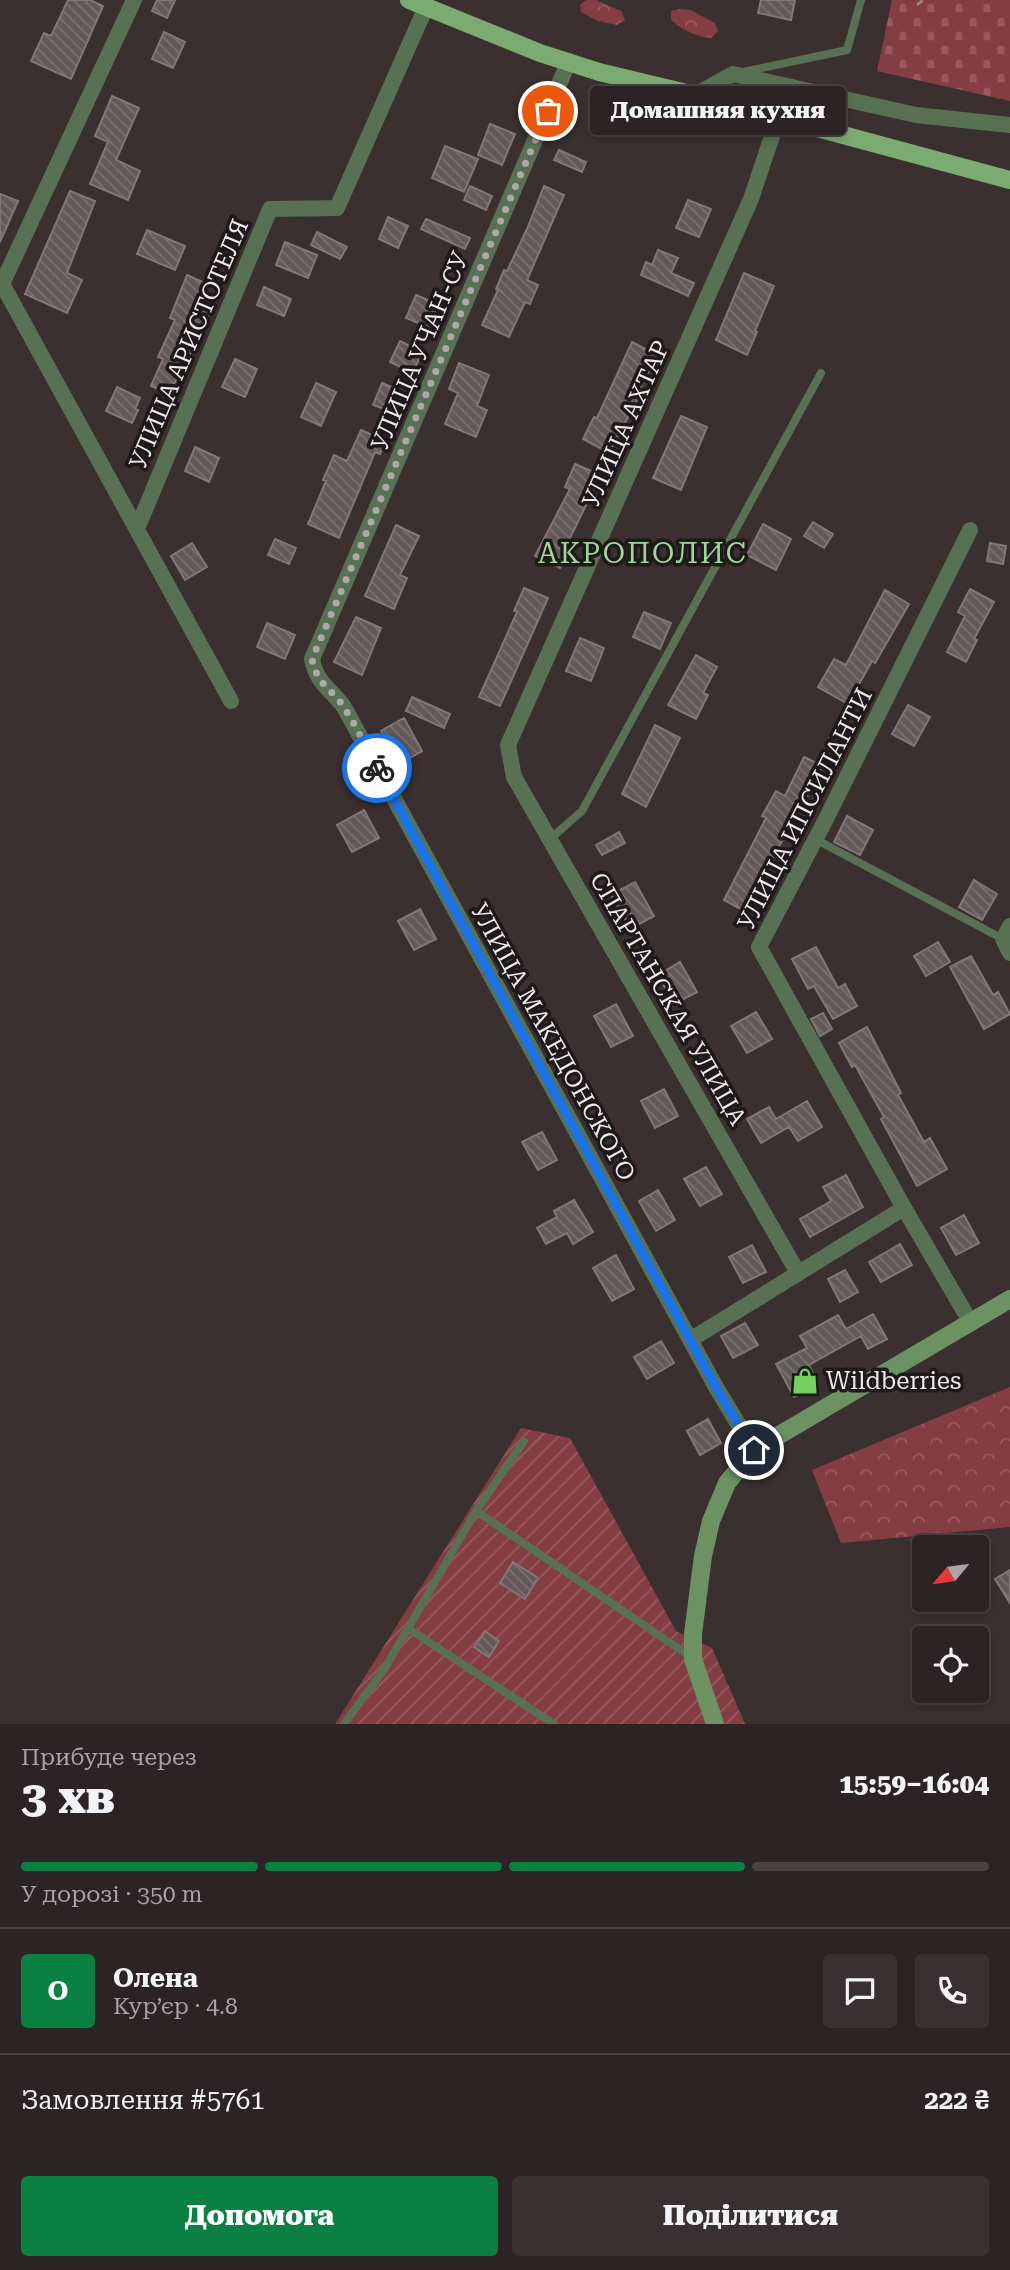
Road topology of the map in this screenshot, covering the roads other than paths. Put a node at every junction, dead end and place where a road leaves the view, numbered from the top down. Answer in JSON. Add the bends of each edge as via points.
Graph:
{"nodes":[{"id":1,"x":134,"y":0,"type":"edge"},
{"id":2,"x":409,"y":0,"type":"edge"},
{"id":3,"x":861,"y":0,"type":"edge"},
{"id":4,"x":426,"y":7,"type":"junction"},
{"id":5,"x":569,"y":61,"type":"junction"},
{"id":6,"x":733,"y":74,"type":"junction"},
{"id":7,"x":695,"y":95,"type":"junction"},
{"id":8,"x":778,"y":118,"type":"junction"},
{"id":9,"x":1010,"y":125,"type":"edge"},
{"id":10,"x":1010,"y":180,"type":"edge"},
{"id":11,"x":1,"y":282,"type":"edge"},
{"id":12,"x":821,"y":373,"type":"dead end"},
{"id":13,"x":137,"y":529,"type":"junction"},
{"id":14,"x":970,"y":530,"type":"dead end"},
{"id":15,"x":312,"y":659,"type":"joint"},
{"id":16,"x":231,"y":701,"type":"dead end"},
{"id":17,"x":508,"y":745,"type":"joint"},
{"id":18,"x":550,"y":839,"type":"junction"},
{"id":19,"x":815,"y":839,"type":"junction"},
{"id":20,"x":1008,"y":939,"type":"edge"},
{"id":21,"x":904,"y":1208,"type":"junction"},
{"id":22,"x":798,"y":1273,"type":"junction"},
{"id":23,"x":1010,"y":1299,"type":"edge"},
{"id":24,"x":971,"y":1323,"type":"junction"},
{"id":25,"x":690,"y":1340,"type":"junction"},
{"id":26,"x":524,"y":1440,"type":"dead end"},
{"id":27,"x":754,"y":1450,"type":"junction"},
{"id":28,"x":477,"y":1511,"type":"junction"},
{"id":29,"x":409,"y":1629,"type":"junction"},
{"id":30,"x":693,"y":1659,"type":"junction"},
{"id":31,"x":344,"y":1724,"type":"edge"},
{"id":32,"x":554,"y":1724,"type":"edge"},
{"id":33,"x":715,"y":1724,"type":"edge"}],
"edges":[{"from":1,"to":11,"type":"street"},
{"from":2,"to":4,"type":"main road"},
{"from":3,"to":6,"type":"lane","via":[[847,50]]},
{"from":4,"to":5,"type":"main road"},
{"from":4,"to":13,"type":"street","name":"УЛИЦА АРИСТОТЕЛЯ","via":[[337,208],[270,209]]},
{"from":5,"to":7,"type":"main road"},
{"from":5,"to":15,"type":"street","name":"УЛИЦА УЧАН-СУ"},
{"from":6,"to":7,"type":"street"},
{"from":6,"to":9,"type":"street","via":[[916,115]]},
{"from":7,"to":8,"type":"main road"},
{"from":8,"to":10,"type":"main road"},
{"from":8,"to":17,"type":"street","name":"УЛИЦА АХТАР","via":[[751,199]]},
{"from":11,"to":13,"type":"street"},
{"from":12,"to":18,"type":"lane","via":[[582,811]]},
{"from":13,"to":16,"type":"street"},
{"from":14,"to":19,"type":"street","name":"УЛИЦА ИПСИЛАНТИ"},
{"from":15,"to":25,"type":"street","name":"УЛИЦА МАКЕДОНСКОГО","via":[[315,674],[344,707]]},
{"from":17,"to":18,"type":"street","name":"СПАРТАНСКАЯ УЛИЦА","via":[[514,777]]},
{"from":18,"to":22,"type":"street","name":"СПАРТАНСКАЯ УЛИЦА"},
{"from":19,"to":20,"type":"lane"},
{"from":19,"to":21,"type":"street","name":"УЛИЦА ИПСИЛАНТИ","via":[[759,947]]},
{"from":21,"to":22,"type":"street"},
{"from":21,"to":24,"type":"street","name":"УЛИЦА ИПСИЛАНТИ"},
{"from":22,"to":25,"type":"street"},
{"from":23,"to":24,"type":"main road"},
{"from":24,"to":27,"type":"main road"},
{"from":25,"to":27,"type":"street","name":"УЛИЦА МАКЕДОНСКОГО"},
{"from":26,"to":28,"type":"lane"},
{"from":27,"to":30,"type":"main road","via":[[727,1483],[711,1521],[702,1556]]},
{"from":28,"to":29,"type":"lane"},
{"from":28,"to":30,"type":"lane"},
{"from":29,"to":31,"type":"lane"},
{"from":29,"to":32,"type":"lane"},
{"from":30,"to":33,"type":"main road"}]}
